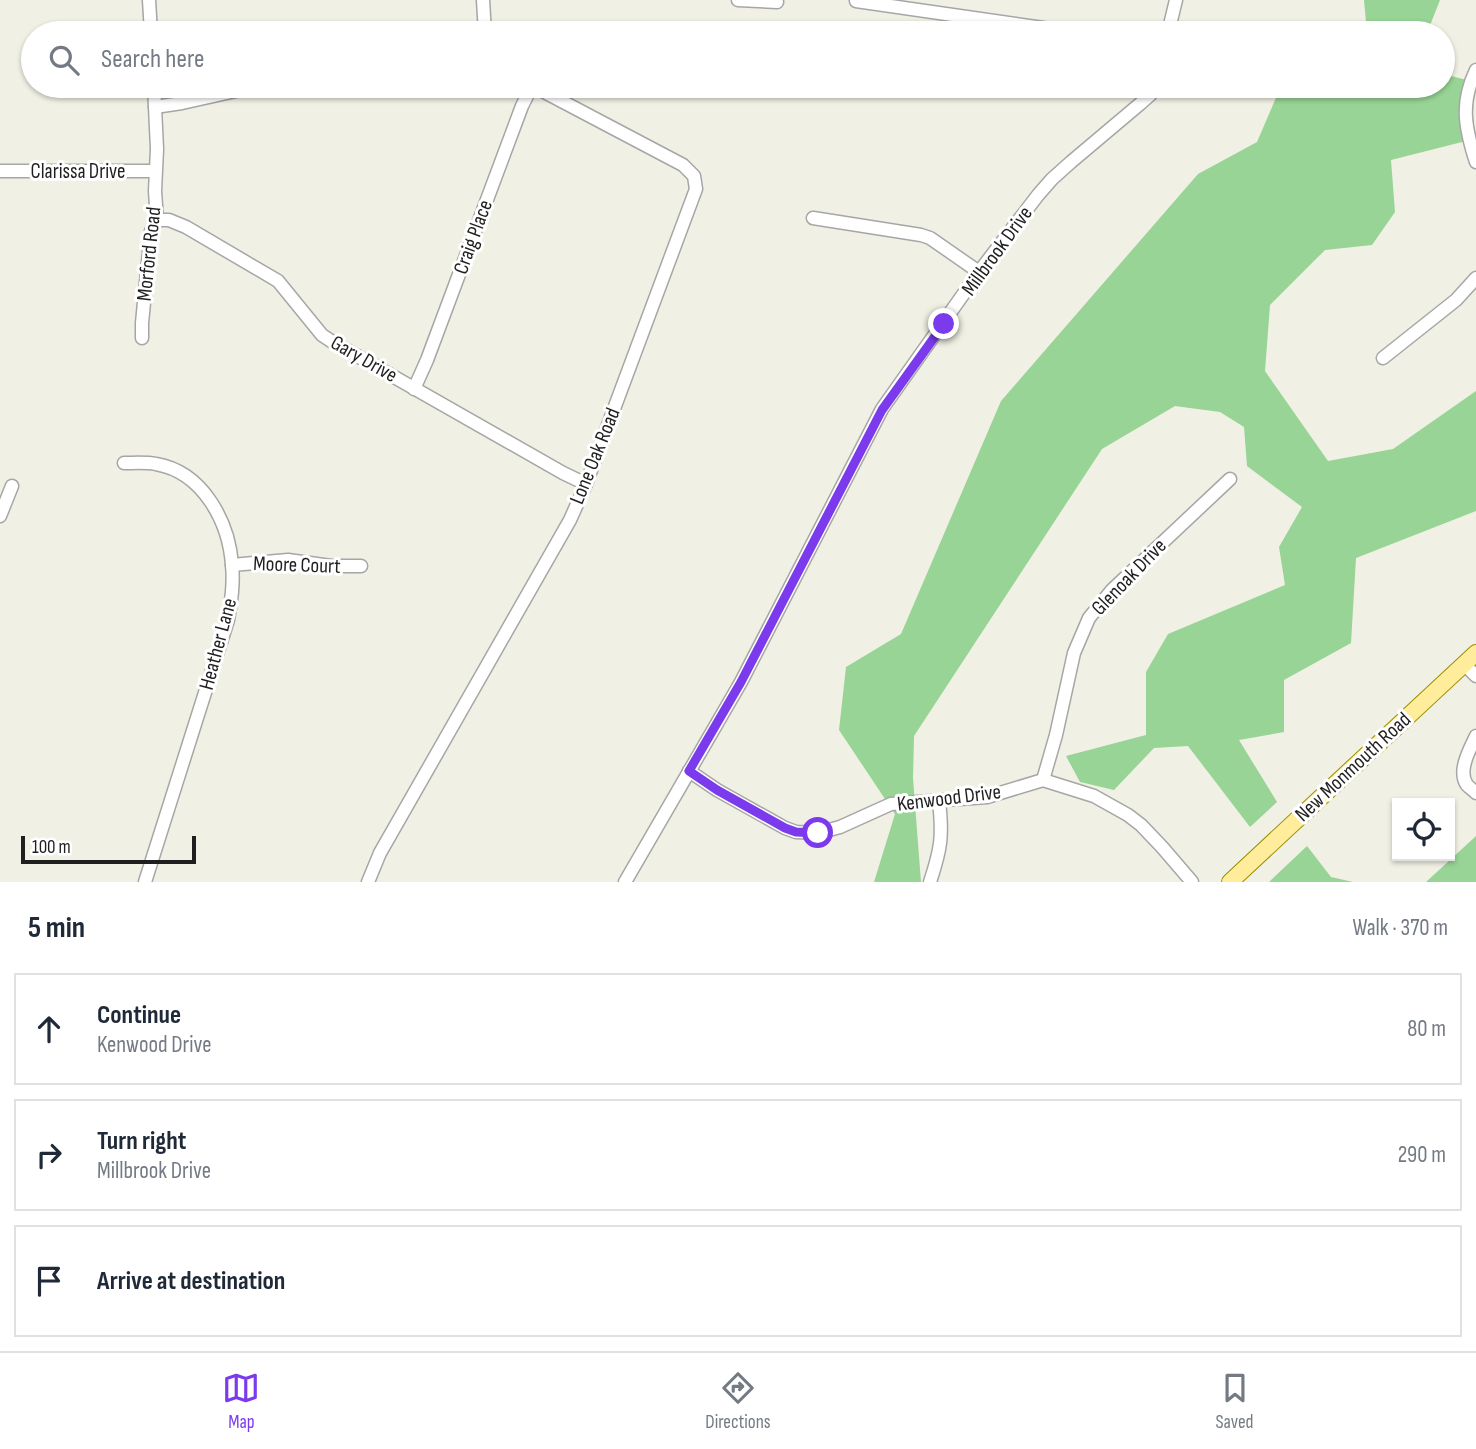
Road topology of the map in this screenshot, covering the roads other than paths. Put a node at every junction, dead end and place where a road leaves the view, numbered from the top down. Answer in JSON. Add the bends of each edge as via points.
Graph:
{"nodes":[{"id":1,"x":149,"y":0,"type":"edge"},
{"id":2,"x":483,"y":0,"type":"edge"},
{"id":3,"x":738,"y":0,"type":"edge"},
{"id":4,"x":1175,"y":0,"type":"edge"},
{"id":5,"x":856,"y":1,"type":"edge"},
{"id":6,"x":777,"y":2,"type":"edge"},
{"id":7,"x":150,"y":21,"type":"edge"},
{"id":8,"x":482,"y":21,"type":"edge"},
{"id":9,"x":995,"y":21,"type":"edge"},
{"id":10,"x":1171,"y":21,"type":"edge"},
{"id":11,"x":1476,"y":70,"type":"edge"},
{"id":12,"x":155,"y":98,"type":"edge"},
{"id":13,"x":204,"y":98,"type":"edge"},
{"id":14,"x":526,"y":98,"type":"edge"},
{"id":15,"x":556,"y":98,"type":"edge"},
{"id":16,"x":1147,"y":98,"type":"edge"},
{"id":17,"x":155,"y":107,"type":"junction"},
{"id":18,"x":1476,"y":162,"type":"edge"},
{"id":19,"x":0,"y":171,"type":"edge"},
{"id":20,"x":155,"y":171,"type":"junction"},
{"id":21,"x":813,"y":218,"type":"dead end"},
{"id":22,"x":157,"y":220,"type":"junction"},
{"id":23,"x":979,"y":272,"type":"junction"},
{"id":24,"x":1476,"y":278,"type":"edge"},
{"id":25,"x":142,"y":338,"type":"dead end"},
{"id":26,"x":1383,"y":358,"type":"dead end"},
{"id":27,"x":414,"y":389,"type":"junction"},
{"id":28,"x":124,"y":463,"type":"dead end"},
{"id":29,"x":1230,"y":479,"type":"dead end"},
{"id":30,"x":586,"y":484,"type":"junction"},
{"id":31,"x":12,"y":486,"type":"dead end"},
{"id":32,"x":0,"y":516,"type":"edge"},
{"id":33,"x":232,"y":565,"type":"junction"},
{"id":34,"x":361,"y":566,"type":"dead end"},
{"id":35,"x":1470,"y":658,"type":"edge"},
{"id":36,"x":1476,"y":676,"type":"edge"},
{"id":37,"x":1476,"y":736,"type":"edge"},
{"id":38,"x":1472,"y":758,"type":"edge"},
{"id":39,"x":689,"y":771,"type":"junction"},
{"id":40,"x":1043,"y":780,"type":"junction"},
{"id":41,"x":1476,"y":793,"type":"edge"},
{"id":42,"x":939,"y":801,"type":"junction"},
{"id":43,"x":145,"y":882,"type":"edge"},
{"id":44,"x":368,"y":882,"type":"edge"},
{"id":45,"x":625,"y":882,"type":"edge"},
{"id":46,"x":930,"y":882,"type":"edge"},
{"id":47,"x":1192,"y":882,"type":"edge"},
{"id":48,"x":1230,"y":882,"type":"edge"}],
"edges":[{"from":1,"to":7,"type":"street"},
{"from":2,"to":8,"type":"street"},
{"from":3,"to":6,"type":"street"},
{"from":4,"to":10,"type":"street"},
{"from":5,"to":9,"type":"street"},
{"from":11,"to":18,"type":"street","via":[[1465,114]]},
{"from":12,"to":17,"type":"street","name":"Morford Road"},
{"from":13,"to":17,"type":"street"},
{"from":14,"to":27,"type":"street","name":"Craig Place"},
{"from":15,"to":30,"type":"street","name":"Lone Oak Road","via":[[683,165],[696,183]]},
{"from":16,"to":23,"type":"street","name":"Millbrook Drive","via":[[1052,179]]},
{"from":17,"to":20,"type":"street","name":"Morford Road"},
{"from":19,"to":20,"type":"street","name":"Clarissa Drive"},
{"from":20,"to":22,"type":"street","name":"Morford Road"},
{"from":21,"to":23,"type":"street","via":[[921,234]]},
{"from":22,"to":25,"type":"street","name":"Morford Road","via":[[151,231]]},
{"from":22,"to":27,"type":"street","name":"Gary Drive","via":[[186,227],[278,281],[322,335]]},
{"from":23,"to":39,"type":"street","name":"Millbrook Drive","via":[[882,410],[741,682]]},
{"from":24,"to":26,"type":"street","via":[[1456,300]]},
{"from":27,"to":30,"type":"street","name":"Gary Drive"},
{"from":28,"to":33,"type":"street","name":"Heather Lane","via":[[154,463],[191,480],[217,511]]},
{"from":29,"to":40,"type":"street","name":"Glenoak Drive","via":[[1112,590],[1089,618],[1074,653]]},
{"from":30,"to":44,"type":"street","name":"Lone Oak Road"},
{"from":31,"to":32,"type":"street"},
{"from":33,"to":34,"type":"street","name":"Moore Court","via":[[288,560]]},
{"from":33,"to":43,"type":"street","name":"Heather Lane","via":[[228,620]]},
{"from":35,"to":36,"type":"street"},
{"from":35,"to":48,"type":"main road","name":"New Monmouth Road"},
{"from":37,"to":38,"type":"street"},
{"from":38,"to":41,"type":"street","via":[[1464,771],[1466,783]]},
{"from":39,"to":42,"type":"street","name":"Kenwood Drive","via":[[796,832],[830,831],[891,804]]},
{"from":39,"to":45,"type":"street","name":"Millbrook Drive"},
{"from":40,"to":42,"type":"street","name":"Kenwood Drive","via":[[987,797]]},
{"from":40,"to":47,"type":"street","via":[[1094,796],[1128,815]]},
{"from":42,"to":46,"type":"street","via":[[941,846]]}]}
